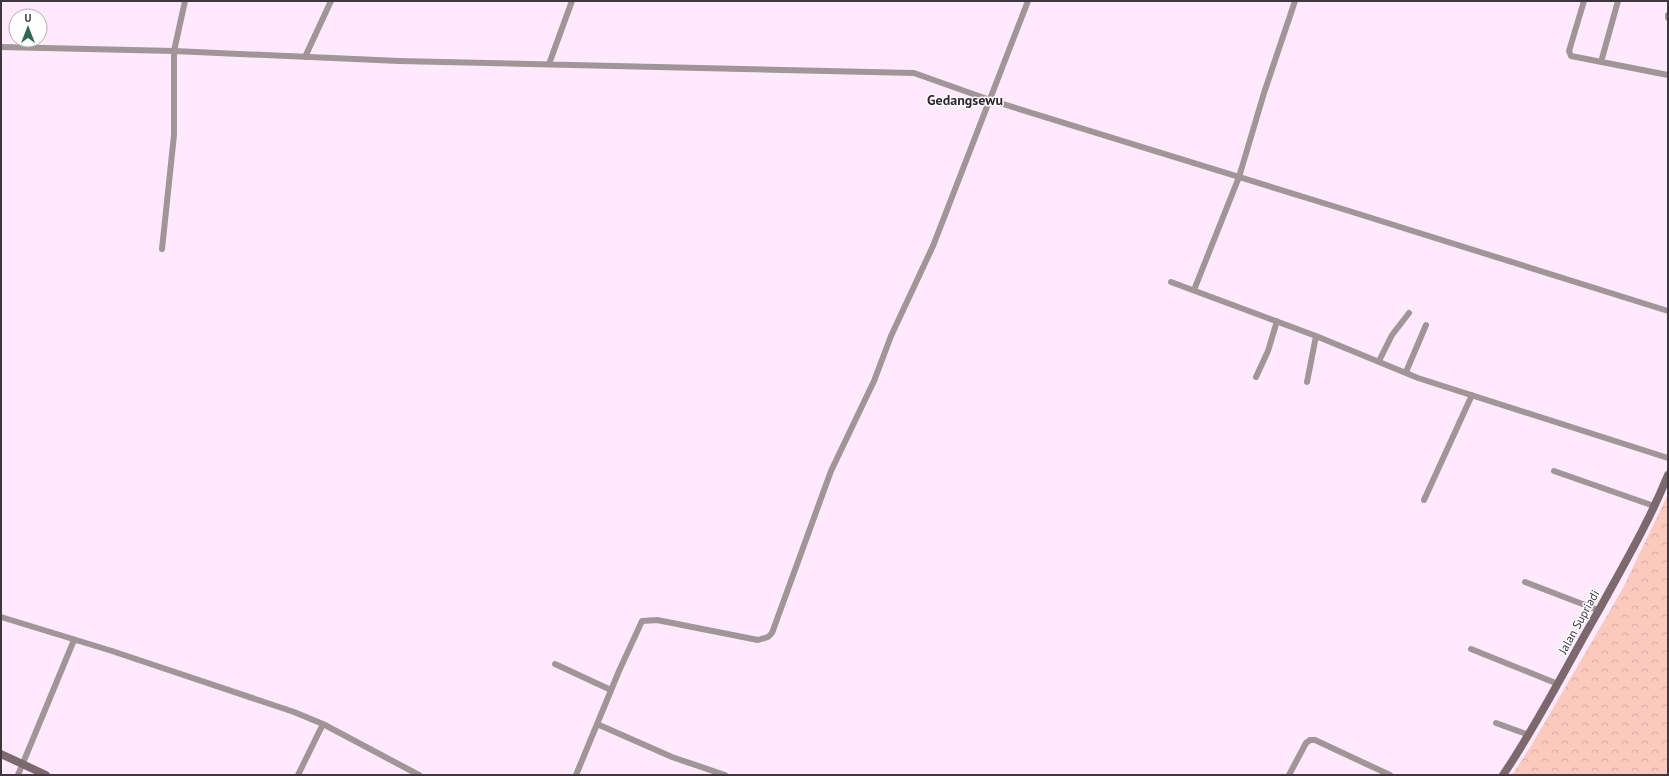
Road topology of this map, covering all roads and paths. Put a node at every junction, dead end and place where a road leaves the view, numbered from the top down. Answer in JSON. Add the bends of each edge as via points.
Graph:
{"nodes":[{"id":1,"x":185,"y":1,"type":"edge"},
{"id":2,"x":331,"y":1,"type":"edge"},
{"id":3,"x":572,"y":1,"type":"edge"},
{"id":4,"x":1028,"y":1,"type":"edge"},
{"id":5,"x":1295,"y":1,"type":"edge"},
{"id":6,"x":1584,"y":1,"type":"edge"},
{"id":7,"x":1618,"y":1,"type":"edge"},
{"id":8,"x":1,"y":47,"type":"edge"},
{"id":9,"x":174,"y":51,"type":"junction"},
{"id":10,"x":305,"y":56,"type":"junction"},
{"id":11,"x":1601,"y":62,"type":"junction"},
{"id":12,"x":549,"y":64,"type":"junction"},
{"id":13,"x":1668,"y":75,"type":"edge"},
{"id":14,"x":990,"y":100,"type":"junction"},
{"id":15,"x":1239,"y":177,"type":"junction"},
{"id":16,"x":162,"y":249,"type":"dead end"},
{"id":17,"x":1171,"y":282,"type":"dead end"},
{"id":18,"x":1194,"y":290,"type":"junction"},
{"id":19,"x":1668,"y":311,"type":"edge"},
{"id":20,"x":1409,"y":313,"type":"dead end"},
{"id":21,"x":1277,"y":321,"type":"junction"},
{"id":22,"x":1426,"y":325,"type":"dead end"},
{"id":23,"x":1316,"y":336,"type":"junction"},
{"id":24,"x":1379,"y":361,"type":"junction"},
{"id":25,"x":1406,"y":372,"type":"junction"},
{"id":26,"x":1256,"y":377,"type":"dead end"},
{"id":27,"x":1307,"y":382,"type":"dead end"},
{"id":28,"x":1472,"y":395,"type":"junction"},
{"id":29,"x":1668,"y":458,"type":"edge"},
{"id":30,"x":1554,"y":471,"type":"dead end"},
{"id":31,"x":1668,"y":476,"type":"edge"},
{"id":32,"x":1424,"y":500,"type":"dead end"},
{"id":33,"x":1654,"y":506,"type":"junction"},
{"id":34,"x":1525,"y":582,"type":"dead end"},
{"id":35,"x":1598,"y":610,"type":"junction"},
{"id":36,"x":1,"y":617,"type":"edge"},
{"id":37,"x":74,"y":640,"type":"junction"},
{"id":38,"x":1471,"y":649,"type":"dead end"},
{"id":39,"x":555,"y":664,"type":"dead end"},
{"id":40,"x":1558,"y":684,"type":"junction"},
{"id":41,"x":611,"y":690,"type":"junction"},
{"id":42,"x":1496,"y":723,"type":"dead end"},
{"id":43,"x":323,"y":724,"type":"junction"},
{"id":44,"x":597,"y":724,"type":"junction"},
{"id":45,"x":1529,"y":735,"type":"junction"},
{"id":46,"x":1,"y":754,"type":"edge"},
{"id":47,"x":23,"y":764,"type":"junction"},
{"id":48,"x":1385,"y":774,"type":"edge"},
{"id":49,"x":18,"y":775,"type":"edge"},
{"id":50,"x":46,"y":775,"type":"edge"},
{"id":51,"x":298,"y":775,"type":"edge"},
{"id":52,"x":419,"y":775,"type":"edge"},
{"id":53,"x":576,"y":775,"type":"edge"},
{"id":54,"x":725,"y":775,"type":"edge"},
{"id":55,"x":1289,"y":775,"type":"edge"},
{"id":56,"x":1503,"y":775,"type":"edge"}],
"edges":[{"from":1,"to":9,"type":"street"},
{"from":2,"to":10,"type":"street"},
{"from":3,"to":12,"type":"street"},
{"from":4,"to":14,"type":"street"},
{"from":5,"to":15,"type":"street"},
{"from":6,"to":11,"type":"street","via":[[1569,54]]},
{"from":7,"to":11,"type":"street"},
{"from":8,"to":9,"type":"street"},
{"from":9,"to":10,"type":"street"},
{"from":9,"to":16,"type":"street","via":[[174,135]]},
{"from":10,"to":12,"type":"street"},
{"from":11,"to":13,"type":"street"},
{"from":12,"to":14,"type":"street","via":[[914,73]]},
{"from":14,"to":15,"type":"street"},
{"from":14,"to":41,"type":"street","via":[[933,246],[831,471],[772,633],[758,640],[657,620],[642,621]]},
{"from":15,"to":18,"type":"street"},
{"from":15,"to":19,"type":"street"},
{"from":17,"to":18,"type":"street"},
{"from":18,"to":21,"type":"street"},
{"from":20,"to":24,"type":"street","via":[[1392,335]]},
{"from":21,"to":23,"type":"street"},
{"from":21,"to":26,"type":"street","via":[[1268,351]]},
{"from":22,"to":25,"type":"street"},
{"from":23,"to":24,"type":"street"},
{"from":23,"to":27,"type":"street"},
{"from":24,"to":25,"type":"street"},
{"from":25,"to":28,"type":"street"},
{"from":28,"to":29,"type":"street"},
{"from":28,"to":32,"type":"street"},
{"from":30,"to":33,"type":"street"},
{"from":31,"to":33,"type":"main road","name":"Jalan Supriadi"},
{"from":33,"to":35,"type":"main road","name":"Jalan Supriadi"},
{"from":34,"to":35,"type":"street"},
{"from":35,"to":40,"type":"main road","name":"Jalan Supriadi"},
{"from":36,"to":37,"type":"street"},
{"from":37,"to":43,"type":"street","via":[[269,703]]},
{"from":37,"to":47,"type":"street"},
{"from":38,"to":40,"type":"street"},
{"from":39,"to":41,"type":"street"},
{"from":40,"to":45,"type":"main road","name":"Jalan Supriadi"},
{"from":41,"to":44,"type":"street"},
{"from":42,"to":45,"type":"street"},
{"from":43,"to":51,"type":"street"},
{"from":43,"to":52,"type":"street"},
{"from":44,"to":53,"type":"street"},
{"from":44,"to":54,"type":"street","via":[[672,758]]},
{"from":45,"to":56,"type":"main road","name":"Jalan Supriadi"},
{"from":46,"to":47,"type":"main road"},
{"from":47,"to":49,"type":"street"},
{"from":47,"to":50,"type":"main road"},
{"from":48,"to":55,"type":"street","via":[[1315,740],[1310,740],[1306,742]]}]}
